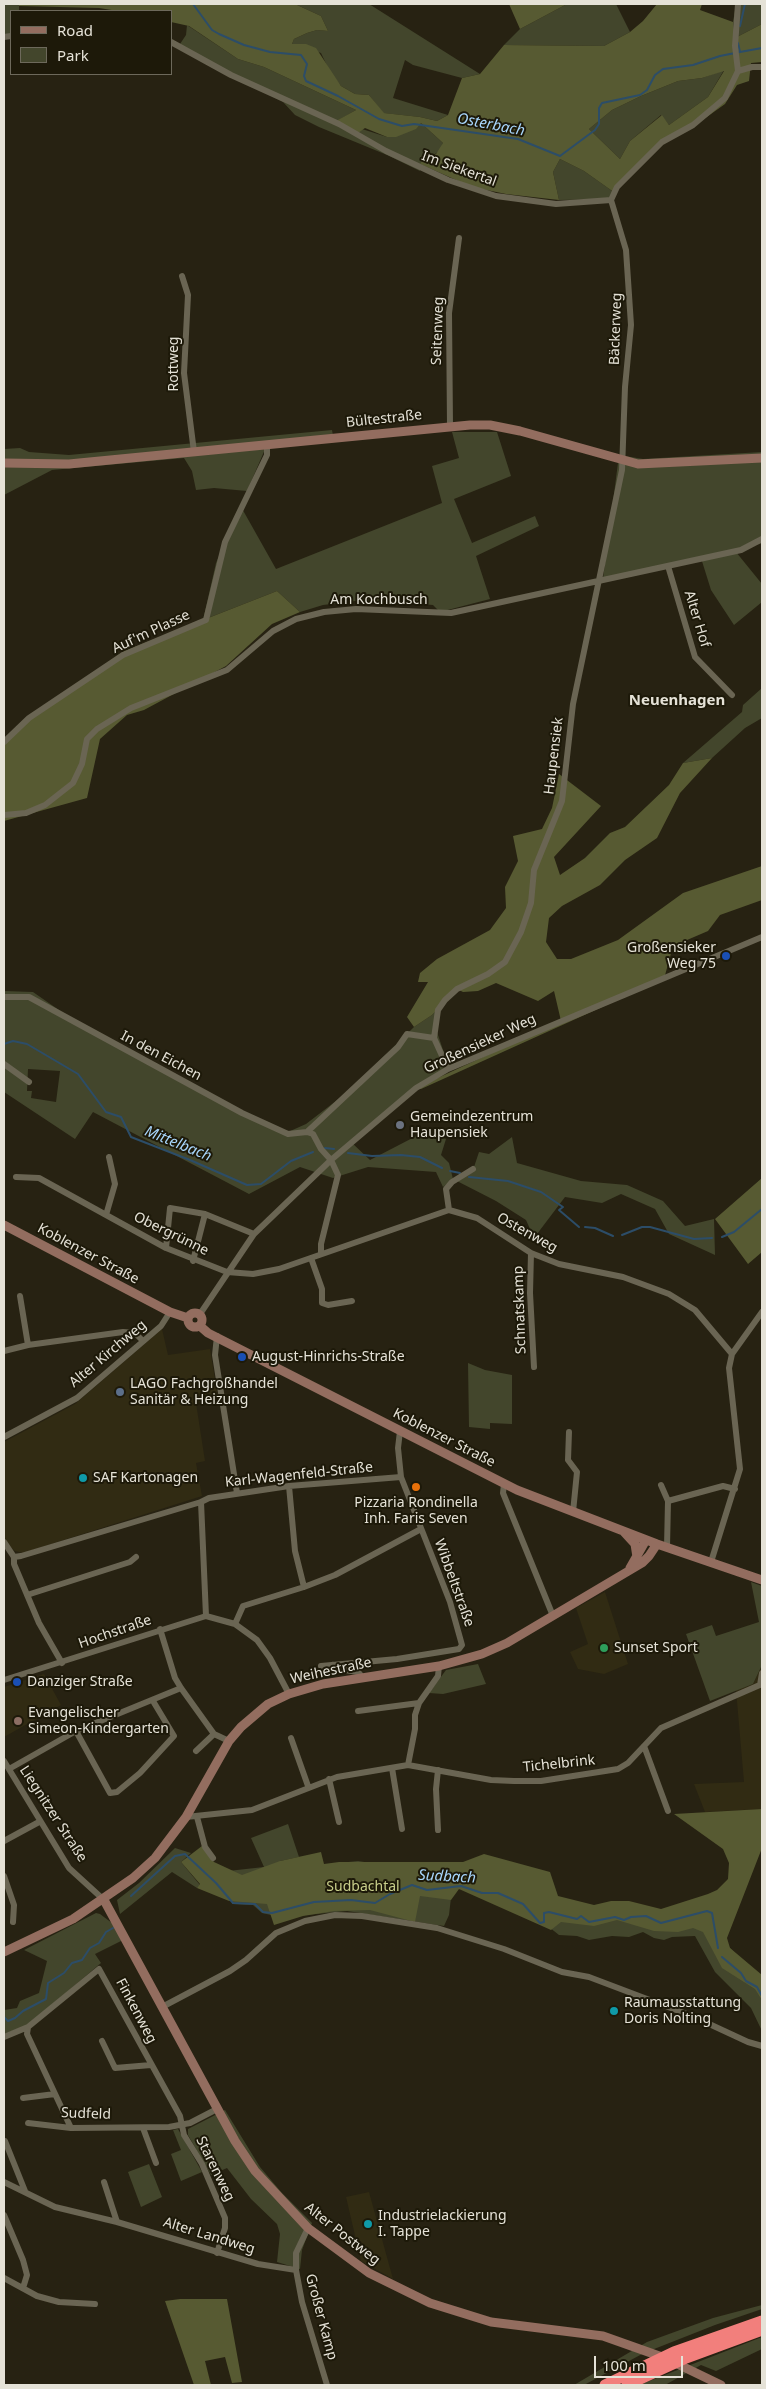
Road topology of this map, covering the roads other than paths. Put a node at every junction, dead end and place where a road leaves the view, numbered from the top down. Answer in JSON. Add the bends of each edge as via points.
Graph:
{"nodes":[{"id":1,"x":738,"y":4,"type":"edge"},
{"id":2,"x":172,"y":43,"type":"edge"},
{"id":3,"x":762,"y":67,"type":"edge"},
{"id":4,"x":738,"y":71,"type":"junction"},
{"id":5,"x":611,"y":200,"type":"junction"},
{"id":6,"x":459,"y":238,"type":"dead end"},
{"id":7,"x":182,"y":276,"type":"dead end"},
{"id":8,"x":450,"y":426,"type":"junction"},
{"id":9,"x":267,"y":445,"type":"junction"},
{"id":10,"x":194,"y":452,"type":"junction"},
{"id":11,"x":762,"y":458,"type":"edge"},
{"id":12,"x":622,"y":461,"type":"junction"},
{"id":13,"x":4,"y":463,"type":"edge"},
{"id":14,"x":762,"y":539,"type":"edge"},
{"id":15,"x":668,"y":566,"type":"junction"},
{"id":16,"x":600,"y":580,"type":"junction"},
{"id":17,"x":732,"y":696,"type":"dead end"},
{"id":18,"x":4,"y":742,"type":"edge"},
{"id":19,"x":4,"y":815,"type":"edge"},
{"id":20,"x":762,"y":937,"type":"edge"},
{"id":21,"x":4,"y":997,"type":"edge"},
{"id":22,"x":434,"y":1038,"type":"junction"},
{"id":23,"x":4,"y":1064,"type":"edge"},
{"id":24,"x":448,"y":1069,"type":"junction"},
{"id":25,"x":29,"y":1082,"type":"dead end"},
{"id":26,"x":308,"y":1132,"type":"junction"},
{"id":27,"x":110,"y":1157,"type":"dead end"},
{"id":28,"x":331,"y":1160,"type":"junction"},
{"id":29,"x":473,"y":1169,"type":"dead end"},
{"id":30,"x":16,"y":1177,"type":"dead end"},
{"id":31,"x":449,"y":1210,"type":"junction"},
{"id":32,"x":205,"y":1214,"type":"junction"},
{"id":33,"x":106,"y":1215,"type":"junction"},
{"id":34,"x":4,"y":1224,"type":"edge"},
{"id":35,"x":254,"y":1234,"type":"junction"},
{"id":36,"x":166,"y":1248,"type":"junction"},
{"id":37,"x":531,"y":1253,"type":"junction"},
{"id":38,"x":321,"y":1254,"type":"junction"},
{"id":39,"x":311,"y":1258,"type":"junction"},
{"id":40,"x":194,"y":1261,"type":"junction"},
{"id":41,"x":227,"y":1272,"type":"junction"},
{"id":42,"x":20,"y":1296,"type":"dead end"},
{"id":43,"x":352,"y":1301,"type":"dead end"},
{"id":44,"x":170,"y":1312,"type":"junction"},
{"id":45,"x":762,"y":1312,"type":"edge"},
{"id":46,"x":201,"y":1321,"type":"junction"},
{"id":47,"x":217,"y":1336,"type":"junction"},
{"id":48,"x":143,"y":1341,"type":"junction"},
{"id":49,"x":28,"y":1345,"type":"junction"},
{"id":50,"x":4,"y":1351,"type":"edge"},
{"id":51,"x":732,"y":1354,"type":"junction"},
{"id":52,"x":534,"y":1367,"type":"dead end"},
{"id":53,"x":400,"y":1431,"type":"junction"},
{"id":54,"x":569,"y":1432,"type":"dead end"},
{"id":55,"x":4,"y":1437,"type":"edge"},
{"id":56,"x":401,"y":1476,"type":"junction"},
{"id":57,"x":504,"y":1484,"type":"junction"},
{"id":58,"x":661,"y":1485,"type":"dead end"},
{"id":59,"x":289,"y":1486,"type":"junction"},
{"id":60,"x":735,"y":1489,"type":"junction"},
{"id":61,"x":238,"y":1494,"type":"junction"},
{"id":62,"x":668,"y":1501,"type":"junction"},
{"id":63,"x":201,"y":1502,"type":"junction"},
{"id":64,"x":573,"y":1512,"type":"junction"},
{"id":65,"x":421,"y":1529,"type":"junction"},
{"id":66,"x":623,"y":1531,"type":"junction"},
{"id":67,"x":646,"y":1540,"type":"junction"},
{"id":68,"x":4,"y":1542,"type":"edge"},
{"id":69,"x":657,"y":1544,"type":"junction"},
{"id":70,"x":666,"y":1547,"type":"junction"},
{"id":71,"x":12,"y":1555,"type":"junction"},
{"id":72,"x":136,"y":1557,"type":"dead end"},
{"id":73,"x":637,"y":1557,"type":"junction"},
{"id":74,"x":710,"y":1562,"type":"junction"},
{"id":75,"x":629,"y":1570,"type":"junction"},
{"id":76,"x":762,"y":1580,"type":"edge"},
{"id":77,"x":304,"y":1587,"type":"junction"},
{"id":78,"x":27,"y":1595,"type":"junction"},
{"id":79,"x":206,"y":1616,"type":"junction"},
{"id":80,"x":553,"y":1616,"type":"junction"},
{"id":81,"x":234,"y":1624,"type":"junction"},
{"id":82,"x":160,"y":1630,"type":"junction"},
{"id":83,"x":62,"y":1663,"type":"junction"},
{"id":84,"x":333,"y":1665,"type":"junction"},
{"id":85,"x":321,"y":1666,"type":"dead end"},
{"id":86,"x":439,"y":1666,"type":"junction"},
{"id":87,"x":762,"y":1673,"type":"edge"},
{"id":88,"x":363,"y":1678,"type":"junction"},
{"id":89,"x":4,"y":1680,"type":"edge"},
{"id":90,"x":761,"y":1684,"type":"edge"},
{"id":91,"x":181,"y":1688,"type":"junction"},
{"id":92,"x":289,"y":1694,"type":"junction"},
{"id":93,"x":153,"y":1701,"type":"junction"},
{"id":94,"x":419,"y":1703,"type":"junction"},
{"id":95,"x":358,"y":1711,"type":"dead end"},
{"id":96,"x":76,"y":1731,"type":"junction"},
{"id":97,"x":214,"y":1734,"type":"junction"},
{"id":98,"x":291,"y":1738,"type":"dead end"},
{"id":99,"x":229,"y":1741,"type":"junction"},
{"id":100,"x":644,"y":1746,"type":"junction"},
{"id":101,"x":196,"y":1751,"type":"dead end"},
{"id":102,"x":4,"y":1761,"type":"edge"},
{"id":103,"x":408,"y":1765,"type":"junction"},
{"id":104,"x":392,"y":1768,"type":"junction"},
{"id":105,"x":9,"y":1769,"type":"junction"},
{"id":106,"x":438,"y":1770,"type":"junction"},
{"id":107,"x":329,"y":1779,"type":"junction"},
{"id":108,"x":308,"y":1786,"type":"junction"},
{"id":109,"x":668,"y":1811,"type":"dead end"},
{"id":110,"x":186,"y":1817,"type":"junction"},
{"id":111,"x":197,"y":1817,"type":"junction"},
{"id":112,"x":39,"y":1822,"type":"junction"},
{"id":113,"x":340,"y":1822,"type":"dead end"},
{"id":114,"x":402,"y":1829,"type":"dead end"},
{"id":115,"x":438,"y":1830,"type":"dead end"},
{"id":116,"x":4,"y":1841,"type":"edge"},
{"id":117,"x":213,"y":1858,"type":"dead end"},
{"id":118,"x":4,"y":1876,"type":"edge"},
{"id":119,"x":104,"y":1900,"type":"junction"},
{"id":120,"x":13,"y":1922,"type":"dead end"},
{"id":121,"x":4,"y":1952,"type":"edge"},
{"id":122,"x":162,"y":2007,"type":"junction"},
{"id":123,"x":28,"y":2027,"type":"junction"},
{"id":124,"x":4,"y":2037,"type":"edge"},
{"id":125,"x":102,"y":2041,"type":"dead end"},
{"id":126,"x":762,"y":2046,"type":"edge"},
{"id":127,"x":151,"y":2065,"type":"junction"},
{"id":128,"x":55,"y":2094,"type":"junction"},
{"id":129,"x":23,"y":2098,"type":"dead end"},
{"id":130,"x":217,"y":2109,"type":"junction"},
{"id":131,"x":28,"y":2123,"type":"dead end"},
{"id":132,"x":182,"y":2125,"type":"junction"},
{"id":133,"x":71,"y":2128,"type":"junction"},
{"id":134,"x":143,"y":2128,"type":"junction"},
{"id":135,"x":5,"y":2141,"type":"dead end"},
{"id":136,"x":156,"y":2163,"type":"dead end"},
{"id":137,"x":4,"y":2182,"type":"edge"},
{"id":138,"x":104,"y":2182,"type":"dead end"},
{"id":139,"x":25,"y":2191,"type":"junction"},
{"id":140,"x":4,"y":2215,"type":"edge"},
{"id":141,"x":117,"y":2222,"type":"junction"},
{"id":142,"x":308,"y":2228,"type":"junction"},
{"id":143,"x":217,"y":2252,"type":"junction"},
{"id":144,"x":296,"y":2270,"type":"junction"},
{"id":145,"x":4,"y":2278,"type":"edge"},
{"id":146,"x":23,"y":2288,"type":"junction"},
{"id":147,"x":94,"y":2304,"type":"dead end"},
{"id":148,"x":762,"y":2321,"type":"edge"},
{"id":149,"x":762,"y":2330,"type":"edge"},
{"id":150,"x":327,"y":2385,"type":"edge"},
{"id":151,"x":606,"y":2385,"type":"edge"},
{"id":152,"x":627,"y":2385,"type":"edge"},
{"id":153,"x":721,"y":2385,"type":"edge"}],
"edges":[{"from":1,"to":4,"type":"street"},
{"from":2,"to":5,"type":"street","name":"Im Siekertal","via":[[231,75],[340,124],[393,155],[448,180],[496,196],[556,204]]},
{"from":3,"to":4,"type":"street"},
{"from":4,"to":5,"type":"street","via":[[725,98],[693,125],[662,142],[617,187]]},
{"from":5,"to":12,"type":"street","name":"Bäckerweg","via":[[626,250],[631,325]]},
{"from":6,"to":8,"type":"street","name":"Seitenweg","via":[[449,314]]},
{"from":7,"to":10,"type":"street","name":"Rottweg","via":[[188,295],[184,373]]},
{"from":8,"to":9,"type":"street","name":"Bültestraße"},
{"from":8,"to":12,"type":"street","name":"Bültestraße","via":[[490,426],[513,430]]},
{"from":9,"to":10,"type":"street","name":"Bültestraße"},
{"from":9,"to":18,"type":"street","name":"Auf'm Plasse","via":[[267,455],[225,542],[206,620],[123,656],[29,718]]},
{"from":10,"to":13,"type":"street","name":"Bültestraße","via":[[69,464]]},
{"from":11,"to":12,"type":"street","name":"Bültestraße","via":[[647,464]]},
{"from":12,"to":16,"type":"street","name":"Haupensiek"},
{"from":14,"to":15,"type":"street","name":"Am Kochbusch","via":[[741,550]]},
{"from":15,"to":16,"type":"street","name":"Am Kochbusch"},
{"from":15,"to":17,"type":"street","name":"Alter Hof","via":[[695,656]]},
{"from":16,"to":19,"type":"street","name":"Am Kochbusch","via":[[451,613],[356,609],[296,619],[273,630],[227,670],[131,708],[97,728],[87,739],[82,764],[73,783],[45,805],[26,813]]},
{"from":16,"to":22,"type":"street","name":"Haupensiek","via":[[573,704],[562,802],[534,870],[531,903],[521,932],[505,962],[456,989],[444,1000],[437,1015]]},
{"from":20,"to":24,"type":"street","name":"Großensieker Weg"},
{"from":21,"to":26,"type":"street","name":"In den Eichen","via":[[29,997],[224,1104],[288,1134]]},
{"from":22,"to":24,"type":"street"},
{"from":22,"to":26,"type":"street","via":[[407,1034],[398,1047]]},
{"from":23,"to":25,"type":"street"},
{"from":24,"to":28,"type":"street","name":"Großensieker Weg","via":[[416,1088]]},
{"from":26,"to":28,"type":"street","via":[[313,1134]]},
{"from":27,"to":33,"type":"street","via":[[115,1184]]},
{"from":28,"to":35,"type":"street","name":"Großensieker Weg"},
{"from":28,"to":38,"type":"street","via":[[338,1175]]},
{"from":29,"to":31,"type":"street","via":[[446,1189]]},
{"from":30,"to":33,"type":"street","name":"Obergrünne","via":[[39,1178]]},
{"from":31,"to":37,"type":"street","name":"Ostenweg","via":[[477,1218]]},
{"from":31,"to":38,"type":"street"},
{"from":32,"to":35,"type":"street"},
{"from":32,"to":36,"type":"street","via":[[170,1208]]},
{"from":32,"to":40,"type":"street"},
{"from":33,"to":36,"type":"street","name":"Obergrünne"},
{"from":34,"to":44,"type":"street","name":"Koblenzer Straße"},
{"from":35,"to":41,"type":"street","name":"Großensieker Weg"},
{"from":36,"to":40,"type":"street","name":"Obergrünne"},
{"from":37,"to":51,"type":"street","name":"Ostenweg","via":[[571,1268],[623,1277],[669,1294],[695,1310]]},
{"from":37,"to":52,"type":"street","name":"Schnatskamp"},
{"from":38,"to":39,"type":"street"},
{"from":39,"to":41,"type":"street","via":[[253,1274]]},
{"from":39,"to":43,"type":"street","via":[[322,1289],[322,1303]]},
{"from":40,"to":41,"type":"street","name":"Obergrünne"},
{"from":41,"to":46,"type":"street","name":"Großensieker Weg"},
{"from":42,"to":49,"type":"street"},
{"from":44,"to":46,"type":"street","name":"Koblenzer Straße","via":[[188,1318],[191,1326]]},
{"from":44,"to":48,"type":"street","name":"Alter Kirchweg","via":[[161,1326]]},
{"from":45,"to":51,"type":"street"},
{"from":46,"to":47,"type":"street","name":"Koblenzer Straße","via":[[208,1333]]},
{"from":47,"to":53,"type":"street","name":"Koblenzer Straße"},
{"from":47,"to":61,"type":"street","via":[[215,1355]]},
{"from":48,"to":49,"type":"street","via":[[135,1333],[123,1332]]},
{"from":48,"to":55,"type":"street","name":"Alter Kirchweg","via":[[77,1398]]},
{"from":49,"to":50,"type":"street"},
{"from":51,"to":60,"type":"street","via":[[729,1368],[740,1468]]},
{"from":53,"to":56,"type":"street","name":"Wibbeltstraße"},
{"from":53,"to":57,"type":"street","name":"Koblenzer Straße"},
{"from":54,"to":64,"type":"street","via":[[568,1460],[577,1472]]},
{"from":56,"to":59,"type":"street","name":"Karl-Wagenfeld-Straße"},
{"from":56,"to":65,"type":"street","name":"Wibbeltstraße"},
{"from":57,"to":64,"type":"street","name":"Koblenzer Straße"},
{"from":57,"to":80,"type":"street","via":[[503,1493]]},
{"from":58,"to":62,"type":"street"},
{"from":59,"to":61,"type":"street","name":"Karl-Wagenfeld-Straße"},
{"from":59,"to":77,"type":"street","via":[[295,1551]]},
{"from":60,"to":62,"type":"street","via":[[723,1486]]},
{"from":60,"to":74,"type":"street"},
{"from":61,"to":63,"type":"street","name":"Karl-Wagenfeld-Straße"},
{"from":62,"to":70,"type":"street"},
{"from":63,"to":71,"type":"street","name":"Karl-Wagenfeld-Straße"},
{"from":63,"to":79,"type":"street"},
{"from":64,"to":66,"type":"street","name":"Koblenzer Straße"},
{"from":65,"to":77,"type":"street","via":[[364,1561]]},
{"from":65,"to":84,"type":"street","name":"Wibbeltstraße","via":[[450,1602],[462,1644],[459,1649]]},
{"from":66,"to":67,"type":"street","name":"Koblenzer Straße"},
{"from":66,"to":73,"type":"street","via":[[635,1544]]},
{"from":67,"to":69,"type":"street","name":"Koblenzer Straße"},
{"from":67,"to":73,"type":"street","name":"Weihestraße"},
{"from":68,"to":71,"type":"street"},
{"from":69,"to":70,"type":"street","name":"Koblenzer Straße"},
{"from":69,"to":75,"type":"street","name":"Weihestraße","via":[[649,1556]]},
{"from":70,"to":74,"type":"street","name":"Koblenzer Straße"},
{"from":71,"to":78,"type":"street"},
{"from":72,"to":78,"type":"street","via":[[130,1562]]},
{"from":73,"to":75,"type":"street","name":"Weihestraße"},
{"from":74,"to":76,"type":"street","name":"Koblenzer Straße"},
{"from":75,"to":80,"type":"street","name":"Weihestraße"},
{"from":77,"to":81,"type":"street","via":[[243,1606]]},
{"from":78,"to":83,"type":"street"},
{"from":79,"to":81,"type":"street"},
{"from":79,"to":82,"type":"street","name":"Hochstraße"},
{"from":80,"to":86,"type":"street","name":"Weihestraße","via":[[482,1654]]},
{"from":81,"to":92,"type":"street","via":[[244,1629],[264,1649]]},
{"from":82,"to":83,"type":"street","name":"Hochstraße"},
{"from":82,"to":91,"type":"street"},
{"from":83,"to":89,"type":"street","name":"Hochstraße"},
{"from":84,"to":85,"type":"street","name":"Wibbeltstraße"},
{"from":84,"to":88,"type":"street","name":"Wibbeltstraße","via":[[338,1669],[358,1672]]},
{"from":86,"to":88,"type":"street","name":"Weihestraße"},
{"from":86,"to":94,"type":"street","via":[[438,1676]]},
{"from":87,"to":90,"type":"street","name":"Tichelbrink"},
{"from":88,"to":92,"type":"street","name":"Weihestraße","via":[[323,1684]]},
{"from":90,"to":100,"type":"street","name":"Tichelbrink","via":[[671,1723],[653,1735]]},
{"from":91,"to":93,"type":"street"},
{"from":91,"to":97,"type":"street"},
{"from":92,"to":99,"type":"street","name":"Weihestraße","via":[[254,1714]]},
{"from":93,"to":96,"type":"street"},
{"from":93,"to":96,"type":"street","via":[[174,1736],[140,1773],[117,1792],[110,1793]]},
{"from":94,"to":95,"type":"street"},
{"from":94,"to":103,"type":"street"},
{"from":96,"to":105,"type":"street"},
{"from":97,"to":99,"type":"street"},
{"from":97,"to":101,"type":"street"},
{"from":98,"to":108,"type":"street"},
{"from":99,"to":110,"type":"street","name":"Weihestraße"},
{"from":100,"to":106,"type":"street","name":"Tichelbrink","via":[[618,1769],[541,1781],[491,1780]]},
{"from":100,"to":109,"type":"street"},
{"from":102,"to":105,"type":"street","name":"Liegnitzer Straße"},
{"from":103,"to":104,"type":"street","name":"Tichelbrink"},
{"from":103,"to":106,"type":"street","name":"Tichelbrink"},
{"from":104,"to":107,"type":"street","name":"Tichelbrink"},
{"from":104,"to":114,"type":"street"},
{"from":105,"to":112,"type":"street","name":"Liegnitzer Straße"},
{"from":106,"to":115,"type":"street"},
{"from":107,"to":108,"type":"street","name":"Tichelbrink"},
{"from":107,"to":113,"type":"street"},
{"from":108,"to":111,"type":"street","name":"Tichelbrink","via":[[252,1810]]},
{"from":110,"to":111,"type":"street","name":"Tichelbrink"},
{"from":110,"to":119,"type":"street","name":"Weihestraße","via":[[155,1858]]},
{"from":111,"to":117,"type":"street","via":[[206,1847]]},
{"from":112,"to":116,"type":"street"},
{"from":112,"to":119,"type":"street","name":"Liegnitzer Straße","via":[[70,1868]]},
{"from":118,"to":120,"type":"street","via":[[14,1905]]},
{"from":119,"to":121,"type":"street","name":"Weihestraße"},
{"from":119,"to":122,"type":"street","name":"Alter Postweg"},
{"from":122,"to":126,"type":"street","via":[[230,1971],[276,1933],[305,1921],[335,1915],[362,1916],[437,1928],[504,1949],[562,1972],[589,1977]]},
{"from":122,"to":130,"type":"street","name":"Alter Postweg"},
{"from":123,"to":124,"type":"street"},
{"from":123,"to":127,"type":"street","name":"Finkenweg","via":[[100,1968]]},
{"from":123,"to":128,"type":"street","via":[[28,2034]]},
{"from":125,"to":127,"type":"street","name":"Finkenweg","via":[[115,2068]]},
{"from":127,"to":132,"type":"street","name":"Finkenweg"},
{"from":128,"to":129,"type":"street"},
{"from":128,"to":133,"type":"street"},
{"from":130,"to":132,"type":"street","name":"Sudfeld"},
{"from":130,"to":142,"type":"street","name":"Alter Postweg","via":[[255,2171]]},
{"from":131,"to":133,"type":"street","name":"Sudfeld"},
{"from":132,"to":134,"type":"street","name":"Sudfeld"},
{"from":132,"to":143,"type":"street","name":"Starenweg","via":[[225,2218]]},
{"from":133,"to":134,"type":"street","name":"Sudfeld"},
{"from":134,"to":136,"type":"street"},
{"from":135,"to":139,"type":"street"},
{"from":137,"to":139,"type":"street","name":"Alter Landweg"},
{"from":138,"to":141,"type":"street"},
{"from":139,"to":141,"type":"street","name":"Alter Landweg","via":[[56,2207]]},
{"from":140,"to":146,"type":"street","via":[[27,2275]]},
{"from":141,"to":143,"type":"street","name":"Alter Landweg"},
{"from":142,"to":144,"type":"street","name":"Großer Kamp","via":[[296,2253]]},
{"from":142,"to":153,"type":"street","name":"Alter Postweg","via":[[369,2273],[430,2303],[491,2322],[603,2336],[640,2348]]},
{"from":143,"to":144,"type":"street","name":"Alter Landweg","via":[[258,2264]]},
{"from":144,"to":150,"type":"street","name":"Großer Kamp","via":[[302,2302]]},
{"from":145,"to":146,"type":"street"},
{"from":146,"to":147,"type":"street","via":[[59,2302]]},
{"from":148,"to":151,"type":"highway","via":[[674,2352]]},
{"from":149,"to":152,"type":"highway","via":[[694,2355]]}]}
